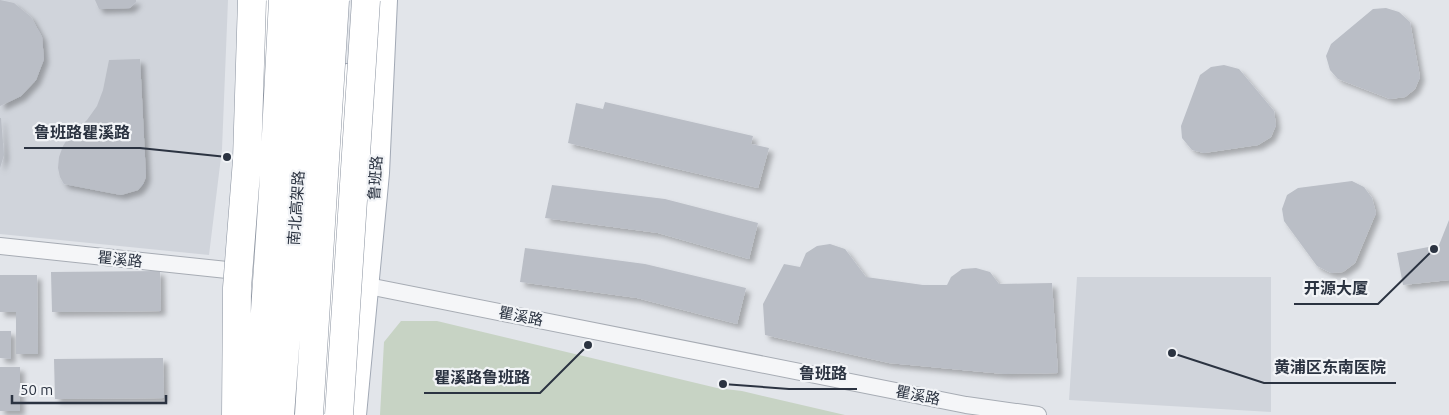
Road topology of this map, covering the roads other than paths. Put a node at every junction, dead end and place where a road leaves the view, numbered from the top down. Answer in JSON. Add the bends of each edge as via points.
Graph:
{"nodes":[{"id":1,"x":242,"y":0,"type":"edge"},
{"id":2,"x":252,"y":0,"type":"edge"},
{"id":3,"x":267,"y":0,"type":"edge"},
{"id":4,"x":283,"y":0,"type":"edge"},
{"id":5,"x":308,"y":0,"type":"edge"},
{"id":6,"x":335,"y":0,"type":"edge"},
{"id":7,"x":353,"y":0,"type":"edge"},
{"id":8,"x":366,"y":0,"type":"edge"},
{"id":9,"x":384,"y":0,"type":"edge"},
{"id":10,"x":0,"y":246,"type":"edge"},
{"id":11,"x":241,"y":272,"type":"junction"},
{"id":12,"x":333,"y":282,"type":"junction"},
{"id":13,"x":365,"y":285,"type":"junction"},
{"id":14,"x":222,"y":415,"type":"edge"},
{"id":15,"x":236,"y":415,"type":"edge"},
{"id":16,"x":248,"y":415,"type":"edge"},
{"id":17,"x":258,"y":415,"type":"edge"},
{"id":18,"x":280,"y":415,"type":"edge"},
{"id":19,"x":309,"y":415,"type":"edge"},
{"id":20,"x":322,"y":415,"type":"edge"},
{"id":21,"x":339,"y":415,"type":"edge"},
{"id":22,"x":353,"y":415,"type":"edge"},
{"id":23,"x":1038,"y":415,"type":"edge"}],
"edges":[{"from":1,"to":11,"type":"main road"},
{"from":2,"to":15,"type":"highway","bridge":true,"via":[[237,288]]},
{"from":3,"to":11,"type":"main road","via":[[267,80]]},
{"from":4,"to":17,"type":"highway","bridge":true},
{"from":5,"to":18,"type":"highway","name":"南北高架路","bridge":true},
{"from":6,"to":19,"type":"highway","name":"南北高架路","bridge":true},
{"from":7,"to":12,"type":"main road"},
{"from":8,"to":21,"type":"highway","bridge":true},
{"from":9,"to":13,"type":"main road","name":"鲁班路","via":[[376,174]]},
{"from":10,"to":11,"type":"street","name":"瞿溪路"},
{"from":11,"to":12,"type":"street","name":"瞿溪路"},
{"from":11,"to":14,"type":"main road"},
{"from":11,"to":16,"type":"main road"},
{"from":12,"to":13,"type":"street","name":"瞿溪路"},
{"from":12,"to":20,"type":"main road"},
{"from":13,"to":22,"type":"main road","name":"鲁班路"},
{"from":13,"to":23,"type":"street","name":"瞿溪路","via":[[966,405]]}]}
